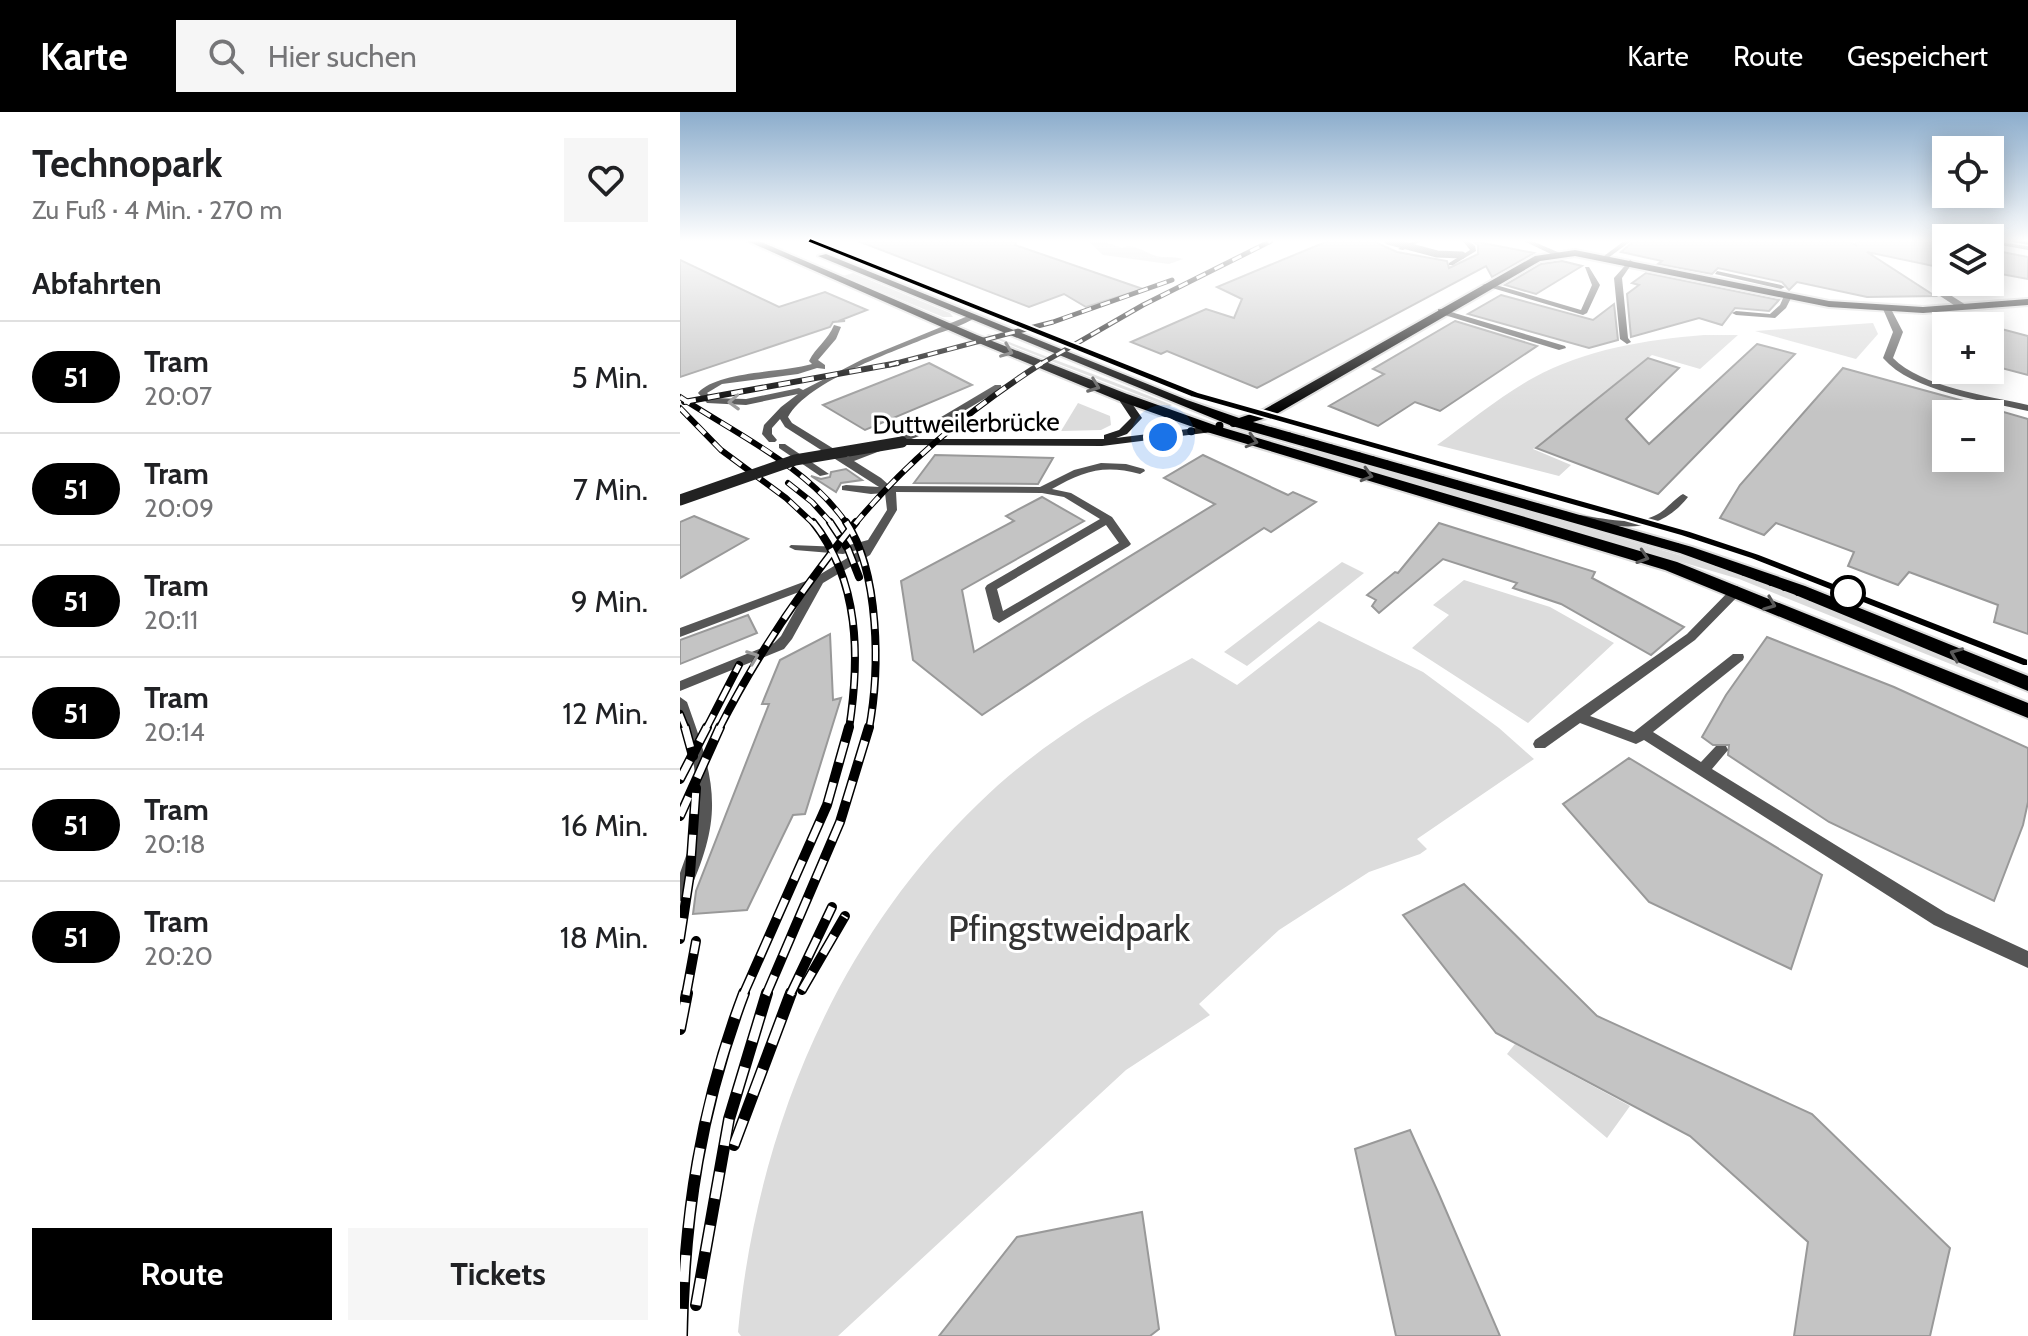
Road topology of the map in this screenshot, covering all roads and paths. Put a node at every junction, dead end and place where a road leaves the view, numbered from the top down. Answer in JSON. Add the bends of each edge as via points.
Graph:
{"nodes":[{"id":1,"x":884,"y":298,"type":"edge"},
{"id":2,"x":924,"y":298,"type":"edge"},
{"id":3,"x":1463,"y":298,"type":"edge"},
{"id":4,"x":1531,"y":298,"type":"edge"},
{"id":5,"x":1590,"y":298,"type":"edge"},
{"id":6,"x":1620,"y":298,"type":"edge"},
{"id":7,"x":1782,"y":298,"type":"edge"},
{"id":8,"x":1823,"y":298,"type":"edge"},
{"id":9,"x":1949,"y":298,"type":"edge"},
{"id":10,"x":2028,"y":302,"type":"edge"},
{"id":11,"x":1963,"y":307,"type":"junction"},
{"id":12,"x":1887,"y":309,"type":"junction"},
{"id":13,"x":1441,"y":311,"type":"junction"},
{"id":14,"x":1736,"y":313,"type":"dead end"},
{"id":15,"x":971,"y":318,"type":"junction"},
{"id":16,"x":837,"y":327,"type":"dead end"},
{"id":17,"x":950,"y":327,"type":"junction"},
{"id":18,"x":1627,"y":342,"type":"dead end"},
{"id":19,"x":1562,"y":348,"type":"dead end"},
{"id":20,"x":817,"y":365,"type":"junction"},
{"id":21,"x":837,"y":374,"type":"junction"},
{"id":22,"x":998,"y":387,"type":"dead end"},
{"id":23,"x":811,"y":388,"type":"junction"},
{"id":24,"x":1122,"y":397,"type":"junction"},
{"id":25,"x":2028,"y":408,"type":"edge"},
{"id":26,"x":784,"y":409,"type":"junction"},
{"id":27,"x":1238,"y":422,"type":"junction"},
{"id":28,"x":1212,"y":429,"type":"junction"},
{"id":29,"x":772,"y":440,"type":"dead end"},
{"id":30,"x":1059,"y":443,"type":"junction"},
{"id":31,"x":782,"y":446,"type":"dead end"},
{"id":32,"x":845,"y":461,"type":"junction"},
{"id":33,"x":1140,"y":471,"type":"dead end"},
{"id":34,"x":824,"y":474,"type":"dead end"},
{"id":35,"x":846,"y":488,"type":"dead end"},
{"id":36,"x":888,"y":490,"type":"junction"},
{"id":37,"x":1042,"y":490,"type":"junction"},
{"id":38,"x":1683,"y":497,"type":"dead end"},
{"id":39,"x":680,"y":500,"type":"edge"},
{"id":40,"x":1579,"y":518,"type":"junction"},
{"id":41,"x":1108,"y":519,"type":"junction"},
{"id":42,"x":877,"y":537,"type":"junction"},
{"id":43,"x":795,"y":547,"type":"dead end"},
{"id":44,"x":818,"y":581,"type":"junction"},
{"id":45,"x":1737,"y":590,"type":"junction"},
{"id":46,"x":680,"y":633,"type":"edge"},
{"id":47,"x":1738,"y":657,"type":"dead end"},
{"id":48,"x":2028,"y":684,"type":"edge"},
{"id":49,"x":680,"y":686,"type":"edge"},
{"id":50,"x":680,"y":702,"type":"edge"},
{"id":51,"x":2028,"y":711,"type":"edge"},
{"id":52,"x":1577,"y":716,"type":"junction"},
{"id":53,"x":1643,"y":733,"type":"junction"},
{"id":54,"x":1540,"y":744,"type":"dead end"},
{"id":55,"x":1721,"y":750,"type":"dead end"},
{"id":56,"x":1702,"y":770,"type":"junction"},
{"id":57,"x":681,"y":890,"type":"edge"},
{"id":58,"x":2028,"y":960,"type":"edge"}],
"edges":[{"from":1,"to":17,"type":"main road"},
{"from":2,"to":15,"type":"main road"},
{"from":3,"to":13,"type":"main road"},
{"from":4,"to":5,"type":"lane","via":[[1583,313]]},
{"from":6,"to":18,"type":"lane"},
{"from":7,"to":14,"type":"lane","via":[[1783,306],[1772,316]]},
{"from":8,"to":12,"type":"main road"},
{"from":9,"to":11,"type":"lane"},
{"from":10,"to":11,"type":"main road"},
{"from":11,"to":12,"type":"main road"},
{"from":12,"to":25,"type":"street","via":[[1898,332],[1889,361],[1897,369]]},
{"from":13,"to":19,"type":"lane"},
{"from":13,"to":27,"type":"main road","via":[[1268,413]]},
{"from":15,"to":17,"type":"lane"},
{"from":15,"to":27,"type":"main road"},
{"from":16,"to":20,"type":"lane","via":[[833,340],[815,355]]},
{"from":17,"to":21,"type":"lane"},
{"from":17,"to":24,"type":"main road","one_way":true},
{"from":20,"to":21,"type":"lane"},
{"from":23,"to":20,"type":"lane","one_way":true,"via":[[737,403],[710,401],[702,393],[720,382]]},
{"from":21,"to":23,"type":"lane"},
{"from":22,"to":32,"type":"lane","via":[[924,431]]},
{"from":23,"to":26,"type":"lane"},
{"from":24,"to":28,"type":"main road"},
{"from":24,"to":30,"type":"street","via":[[1136,415],[1130,427],[1096,440]]},
{"from":26,"to":29,"type":"lane","via":[[767,427]]},
{"from":26,"to":32,"type":"lane","via":[[788,425]]},
{"from":27,"to":28,"type":"main road"},
{"from":27,"to":40,"type":"main road"},
{"from":28,"to":30,"type":"street","name":"Duttweilerbrücke","via":[[1126,441]]},
{"from":28,"to":45,"type":"main road","one_way":true,"via":[[1614,547]]},
{"from":30,"to":39,"type":"street","name":"Duttweilerbrücke","bridge":true,"via":[[866,446],[795,460]]},
{"from":31,"to":34,"type":"lane"},
{"from":32,"to":36,"type":"lane"},
{"from":33,"to":37,"type":"lane","via":[[1094,465]]},
{"from":35,"to":36,"type":"lane"},
{"from":36,"to":37,"type":"lane"},
{"from":36,"to":42,"type":"lane","via":[[892,510]]},
{"from":37,"to":41,"type":"lane","via":[[1067,495]]},
{"from":38,"to":40,"type":"lane","via":[[1670,514],[1635,525]]},
{"from":48,"to":40,"type":"main road","one_way":true,"via":[[1799,590]]},
{"from":41,"to":41,"type":"lane","via":[[991,588],[999,619],[1125,544]]},
{"from":42,"to":43,"type":"lane","via":[[846,551]]},
{"from":42,"to":44,"type":"lane","via":[[866,553]]},
{"from":44,"to":46,"type":"lane"},
{"from":49,"to":44,"type":"lane","one_way":true,"via":[[779,646]]},
{"from":45,"to":51,"type":"main road","one_way":true},
{"from":45,"to":52,"type":"lane","via":[[1691,637]]},
{"from":47,"to":53,"type":"lane"},
{"from":50,"to":57,"type":"lane","via":[[706,801]]},
{"from":52,"to":53,"type":"lane","via":[[1636,739]]},
{"from":52,"to":54,"type":"lane"},
{"from":53,"to":56,"type":"lane"},
{"from":55,"to":56,"type":"lane"},
{"from":56,"to":58,"type":"lane","via":[[1940,919]]}]}
